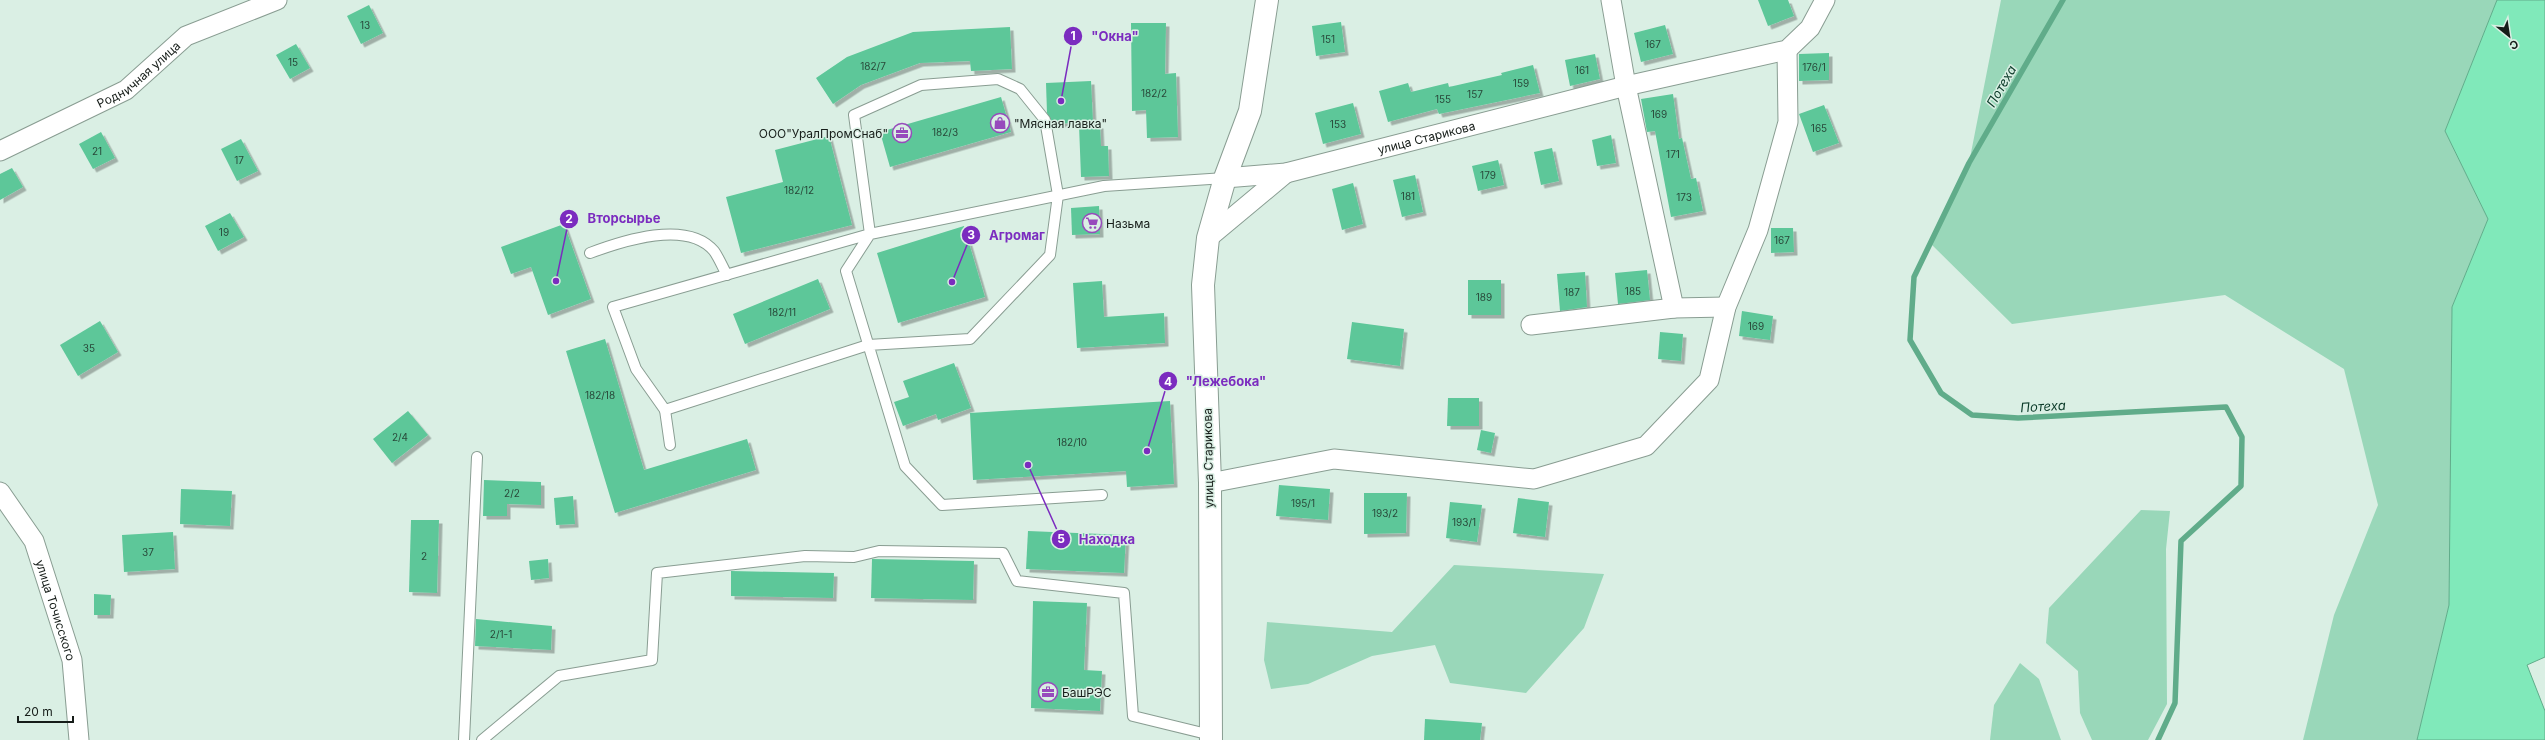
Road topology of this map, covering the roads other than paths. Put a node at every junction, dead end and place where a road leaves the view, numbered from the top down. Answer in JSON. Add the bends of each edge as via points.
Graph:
{"nodes":[{"id":1,"x":277,"y":0,"type":"edge"},
{"id":2,"x":1267,"y":0,"type":"edge"},
{"id":3,"x":1611,"y":0,"type":"edge"},
{"id":4,"x":1825,"y":0,"type":"edge"},
{"id":5,"x":1787,"y":50,"type":"junction"},
{"id":6,"x":1626,"y":86,"type":"junction"},
{"id":7,"x":0,"y":151,"type":"edge"},
{"id":8,"x":1286,"y":173,"type":"junction"},
{"id":9,"x":1224,"y":178,"type":"junction"},
{"id":10,"x":1058,"y":195,"type":"junction"},
{"id":11,"x":870,"y":234,"type":"junction"},
{"id":12,"x":1208,"y":238,"type":"junction"},
{"id":13,"x":590,"y":253,"type":"dead end"},
{"id":14,"x":727,"y":275,"type":"junction"},
{"id":15,"x":1726,"y":307,"type":"junction"},
{"id":16,"x":1674,"y":308,"type":"junction"},
{"id":17,"x":1531,"y":325,"type":"dead end"},
{"id":18,"x":868,"y":345,"type":"junction"},
{"id":19,"x":665,"y":410,"type":"junction"},
{"id":20,"x":670,"y":444,"type":"dead end"},
{"id":21,"x":477,"y":457,"type":"dead end"},
{"id":22,"x":1210,"y":483,"type":"junction"},
{"id":23,"x":0,"y":492,"type":"edge"},
{"id":24,"x":1102,"y":495,"type":"dead end"},
{"id":25,"x":1211,"y":738,"type":"edge"},
{"id":26,"x":79,"y":740,"type":"edge"},
{"id":27,"x":464,"y":740,"type":"edge"},
{"id":28,"x":482,"y":740,"type":"edge"}],
"edges":[{"from":1,"to":7,"type":"street","name":"Родничная улица","via":[[186,36],[126,90]]},
{"from":2,"to":9,"type":"street","name":"улица Старикова","via":[[1250,111]]},
{"from":3,"to":6,"type":"street"},
{"from":4,"to":5,"type":"street","via":[[1810,28]]},
{"from":5,"to":6,"type":"street","name":"улица Старикова"},
{"from":5,"to":15,"type":"street","via":[[1788,122],[1758,230]]},
{"from":6,"to":8,"type":"street","name":"улица Старикова"},
{"from":6,"to":16,"type":"street"},
{"from":8,"to":9,"type":"street","name":"улица Старикова"},
{"from":8,"to":12,"type":"street"},
{"from":9,"to":10,"type":"lane","via":[[1104,186]]},
{"from":9,"to":12,"type":"street","name":"улица Старикова"},
{"from":10,"to":11,"type":"lane"},
{"from":10,"to":11,"type":"lane","via":[[1045,120],[1020,90],[998,79],[921,85],[854,115]]},
{"from":10,"to":18,"type":"lane","via":[[1050,255],[970,339]]},
{"from":11,"to":14,"type":"lane"},
{"from":11,"to":18,"type":"lane","via":[[846,271]]},
{"from":12,"to":22,"type":"street","name":"улица Старикова","via":[[1203,285]]},
{"from":13,"to":14,"type":"lane","via":[[629,239],[688,235],[713,250]]},
{"from":14,"to":19,"type":"lane","via":[[613,307],[636,369]]},
{"from":15,"to":16,"type":"street"},
{"from":15,"to":22,"type":"street","via":[[1709,380],[1646,446],[1534,479],[1334,459]]},
{"from":16,"to":17,"type":"street"},
{"from":18,"to":19,"type":"lane"},
{"from":18,"to":24,"type":"lane","via":[[905,466],[942,505]]},
{"from":19,"to":20,"type":"lane"},
{"from":21,"to":27,"type":"lane"},
{"from":22,"to":25,"type":"street","name":"улица Старикова"},
{"from":23,"to":26,"type":"street","name":"улица Точисского","via":[[34,541],[72,660]]},
{"from":25,"to":28,"type":"lane","via":[[1133,716],[1124,593],[1017,581],[1003,552],[879,551],[854,557],[805,556],[657,573],[652,660],[559,676]]}]}
